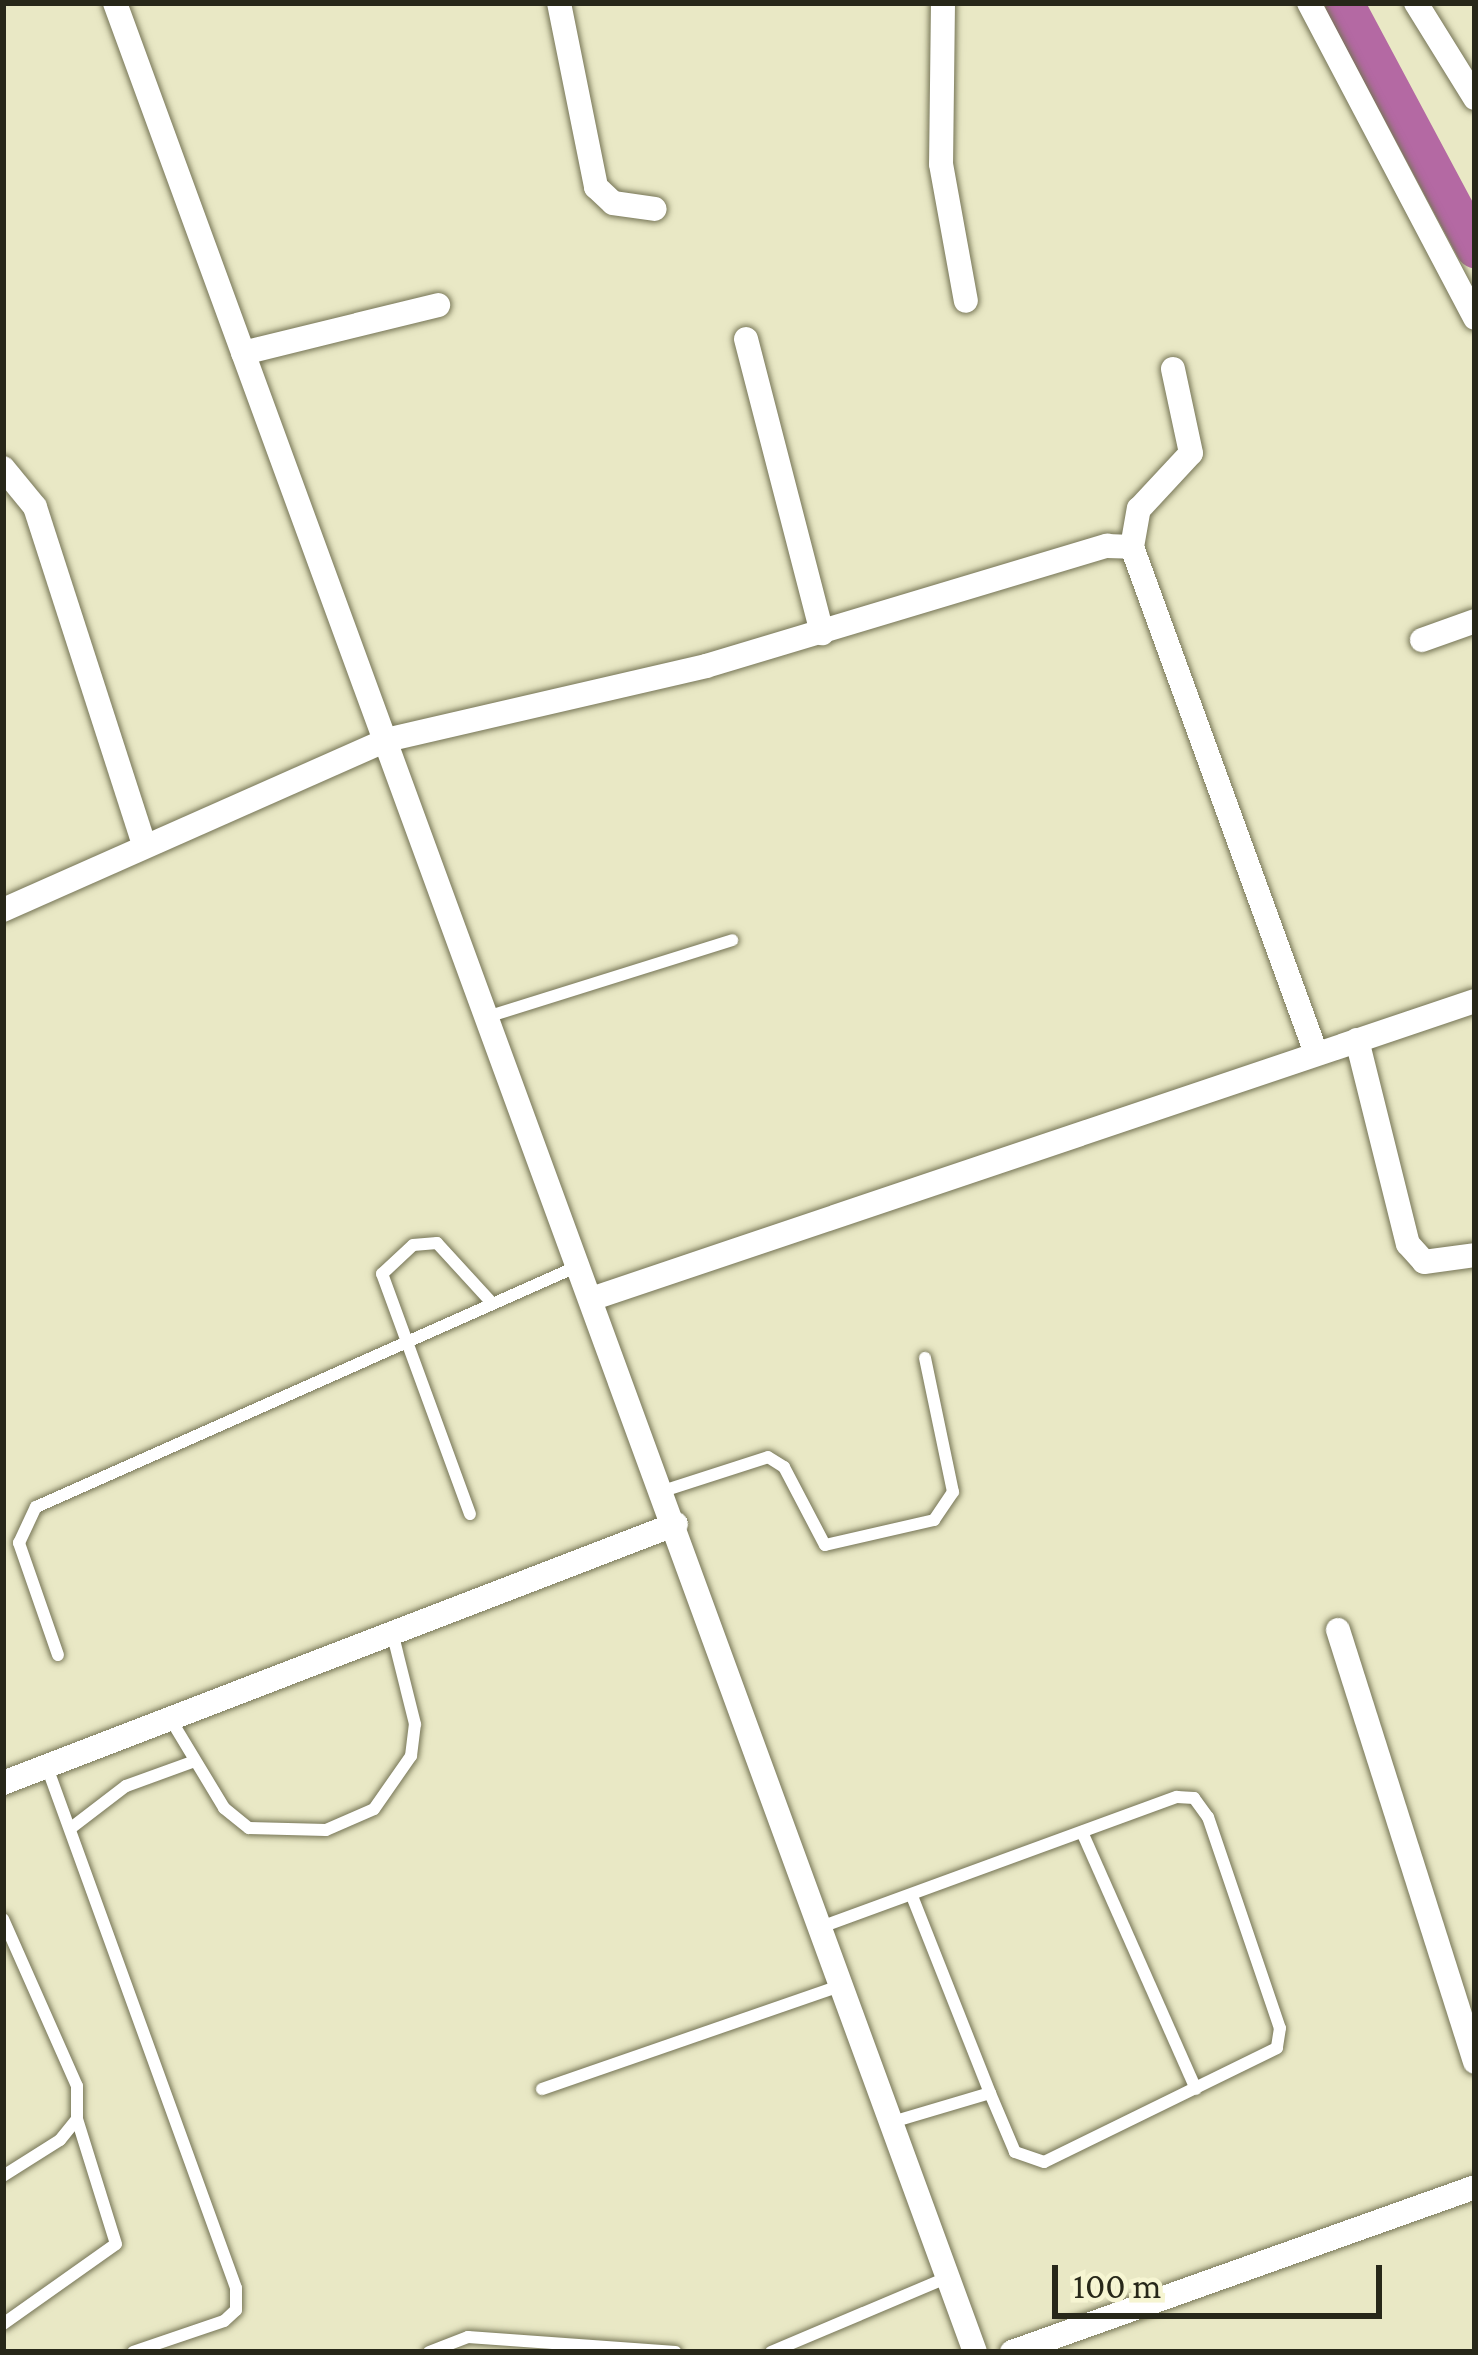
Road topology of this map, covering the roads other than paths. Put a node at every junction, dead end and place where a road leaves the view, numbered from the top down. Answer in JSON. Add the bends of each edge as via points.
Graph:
{"nodes":[{"id":1,"x":115,"y":3,"type":"edge"},
{"id":2,"x":559,"y":3,"type":"edge"},
{"id":3,"x":943,"y":3,"type":"edge"},
{"id":4,"x":1309,"y":3,"type":"edge"},
{"id":5,"x":1416,"y":3,"type":"edge"},
{"id":6,"x":1473,"y":88,"type":"edge"},
{"id":7,"x":656,"y":209,"type":"dead end"},
{"id":8,"x":966,"y":301,"type":"dead end"},
{"id":9,"x":438,"y":305,"type":"dead end"},
{"id":10,"x":1475,"y":318,"type":"edge"},
{"id":11,"x":746,"y":339,"type":"dead end"},
{"id":12,"x":243,"y":353,"type":"junction"},
{"id":13,"x":1173,"y":370,"type":"dead end"},
{"id":14,"x":3,"y":468,"type":"edge"},
{"id":15,"x":1132,"y":547,"type":"junction"},
{"id":16,"x":1475,"y":621,"type":"edge"},
{"id":17,"x":822,"y":633,"type":"junction"},
{"id":18,"x":1422,"y":640,"type":"dead end"},
{"id":19,"x":386,"y":740,"type":"junction"},
{"id":20,"x":144,"y":845,"type":"junction"},
{"id":21,"x":5,"y":903,"type":"edge"},
{"id":22,"x":732,"y":940,"type":"dead end"},
{"id":23,"x":1475,"y":1000,"type":"edge"},
{"id":24,"x":487,"y":1017,"type":"junction"},
{"id":25,"x":1357,"y":1040,"type":"junction"},
{"id":26,"x":1316,"y":1053,"type":"junction"},
{"id":27,"x":1475,"y":1255,"type":"edge"},
{"id":28,"x":578,"y":1266,"type":"junction"},
{"id":29,"x":591,"y":1298,"type":"junction"},
{"id":30,"x":490,"y":1302,"type":"junction"},
{"id":31,"x":402,"y":1341,"type":"junction"},
{"id":32,"x":925,"y":1358,"type":"dead end"},
{"id":33,"x":663,"y":1490,"type":"junction"},
{"id":34,"x":470,"y":1514,"type":"dead end"},
{"id":35,"x":676,"y":1524,"type":"junction"},
{"id":36,"x":1337,"y":1630,"type":"dead end"},
{"id":37,"x":393,"y":1636,"type":"junction"},
{"id":38,"x":58,"y":1654,"type":"dead end"},
{"id":39,"x":171,"y":1720,"type":"junction"},
{"id":40,"x":192,"y":1762,"type":"junction"},
{"id":41,"x":47,"y":1767,"type":"junction"},
{"id":42,"x":3,"y":1784,"type":"edge"},
{"id":43,"x":70,"y":1828,"type":"junction"},
{"id":44,"x":1082,"y":1832,"type":"junction"},
{"id":45,"x":912,"y":1897,"type":"junction"},
{"id":46,"x":3,"y":1919,"type":"edge"},
{"id":47,"x":819,"y":1928,"type":"junction"},
{"id":48,"x":840,"y":1986,"type":"junction"},
{"id":49,"x":1475,"y":2062,"type":"edge"},
{"id":50,"x":542,"y":2089,"type":"dead end"},
{"id":51,"x":1196,"y":2090,"type":"junction"},
{"id":52,"x":990,"y":2093,"type":"junction"},
{"id":53,"x":77,"y":2119,"type":"junction"},
{"id":54,"x":890,"y":2122,"type":"junction"},
{"id":55,"x":3,"y":2176,"type":"edge"},
{"id":56,"x":1475,"y":2187,"type":"edge"},
{"id":57,"x":946,"y":2278,"type":"junction"},
{"id":58,"x":3,"y":2324,"type":"edge"},
{"id":59,"x":133,"y":2352,"type":"edge"},
{"id":60,"x":429,"y":2352,"type":"edge"},
{"id":61,"x":675,"y":2352,"type":"edge"},
{"id":62,"x":771,"y":2352,"type":"edge"},
{"id":63,"x":975,"y":2352,"type":"edge"},
{"id":64,"x":1012,"y":2352,"type":"edge"}],
"edges":[{"from":1,"to":12,"type":"street"},
{"from":2,"to":7,"type":"street","via":[[596,187],[613,203]]},
{"from":3,"to":8,"type":"street","via":[[941,164]]},
{"from":4,"to":10,"type":"street"},
{"from":5,"to":6,"type":"street"},
{"from":9,"to":12,"type":"street"},
{"from":11,"to":17,"type":"street"},
{"from":12,"to":19,"type":"street"},
{"from":13,"to":15,"type":"street","via":[[1191,454],[1139,509]]},
{"from":14,"to":20,"type":"street","via":[[35,507]]},
{"from":15,"to":17,"type":"street","via":[[1107,546]]},
{"from":15,"to":26,"type":"street"},
{"from":16,"to":18,"type":"street"},
{"from":17,"to":19,"type":"street"},
{"from":19,"to":20,"type":"street"},
{"from":19,"to":24,"type":"street"},
{"from":20,"to":21,"type":"street"},
{"from":22,"to":24,"type":"lane"},
{"from":23,"to":25,"type":"street"},
{"from":24,"to":28,"type":"street"},
{"from":25,"to":26,"type":"street"},
{"from":25,"to":27,"type":"street","via":[[1408,1244],[1424,1262]]},
{"from":26,"to":29,"type":"street"},
{"from":28,"to":29,"type":"street"},
{"from":28,"to":30,"type":"lane"},
{"from":29,"to":33,"type":"street"},
{"from":30,"to":31,"type":"lane"},
{"from":30,"to":31,"type":"lane","via":[[457,1256],[413,1245],[382,1274]]},
{"from":31,"to":34,"type":"lane"},
{"from":31,"to":38,"type":"lane","via":[[36,1508],[19,1543]]},
{"from":32,"to":33,"type":"lane","via":[[953,1492],[934,1520],[825,1545],[784,1467],[768,1457]]},
{"from":33,"to":35,"type":"street"},
{"from":35,"to":37,"type":"street"},
{"from":35,"to":47,"type":"street"},
{"from":36,"to":49,"type":"street"},
{"from":37,"to":39,"type":"street"},
{"from":37,"to":40,"type":"lane","via":[[415,1724],[411,1756],[374,1809],[326,1830],[272,1836],[224,1808]]},
{"from":39,"to":40,"type":"lane"},
{"from":39,"to":41,"type":"street"},
{"from":40,"to":43,"type":"lane","via":[[125,1786]]},
{"from":41,"to":42,"type":"street"},
{"from":41,"to":43,"type":"lane"},
{"from":43,"to":59,"type":"lane","via":[[236,2288],[236,2310],[224,2321]]},
{"from":44,"to":45,"type":"lane"},
{"from":44,"to":51,"type":"lane"},
{"from":44,"to":51,"type":"lane","via":[[1178,1797],[1194,1798],[1208,1817],[1280,2038],[1267,2058]]},
{"from":45,"to":47,"type":"lane"},
{"from":45,"to":52,"type":"lane"},
{"from":46,"to":53,"type":"lane","via":[[77,2086]]},
{"from":47,"to":48,"type":"street"},
{"from":48,"to":50,"type":"lane"},
{"from":48,"to":54,"type":"street"},
{"from":51,"to":52,"type":"lane","via":[[1034,2163],[1015,2152]]},
{"from":52,"to":54,"type":"lane"},
{"from":53,"to":55,"type":"lane"},
{"from":53,"to":58,"type":"lane","via":[[116,2245]]},
{"from":54,"to":57,"type":"street"},
{"from":56,"to":64,"type":"street"},
{"from":57,"to":62,"type":"lane"},
{"from":57,"to":63,"type":"street"},
{"from":60,"to":61,"type":"lane","via":[[468,2337]]}]}
